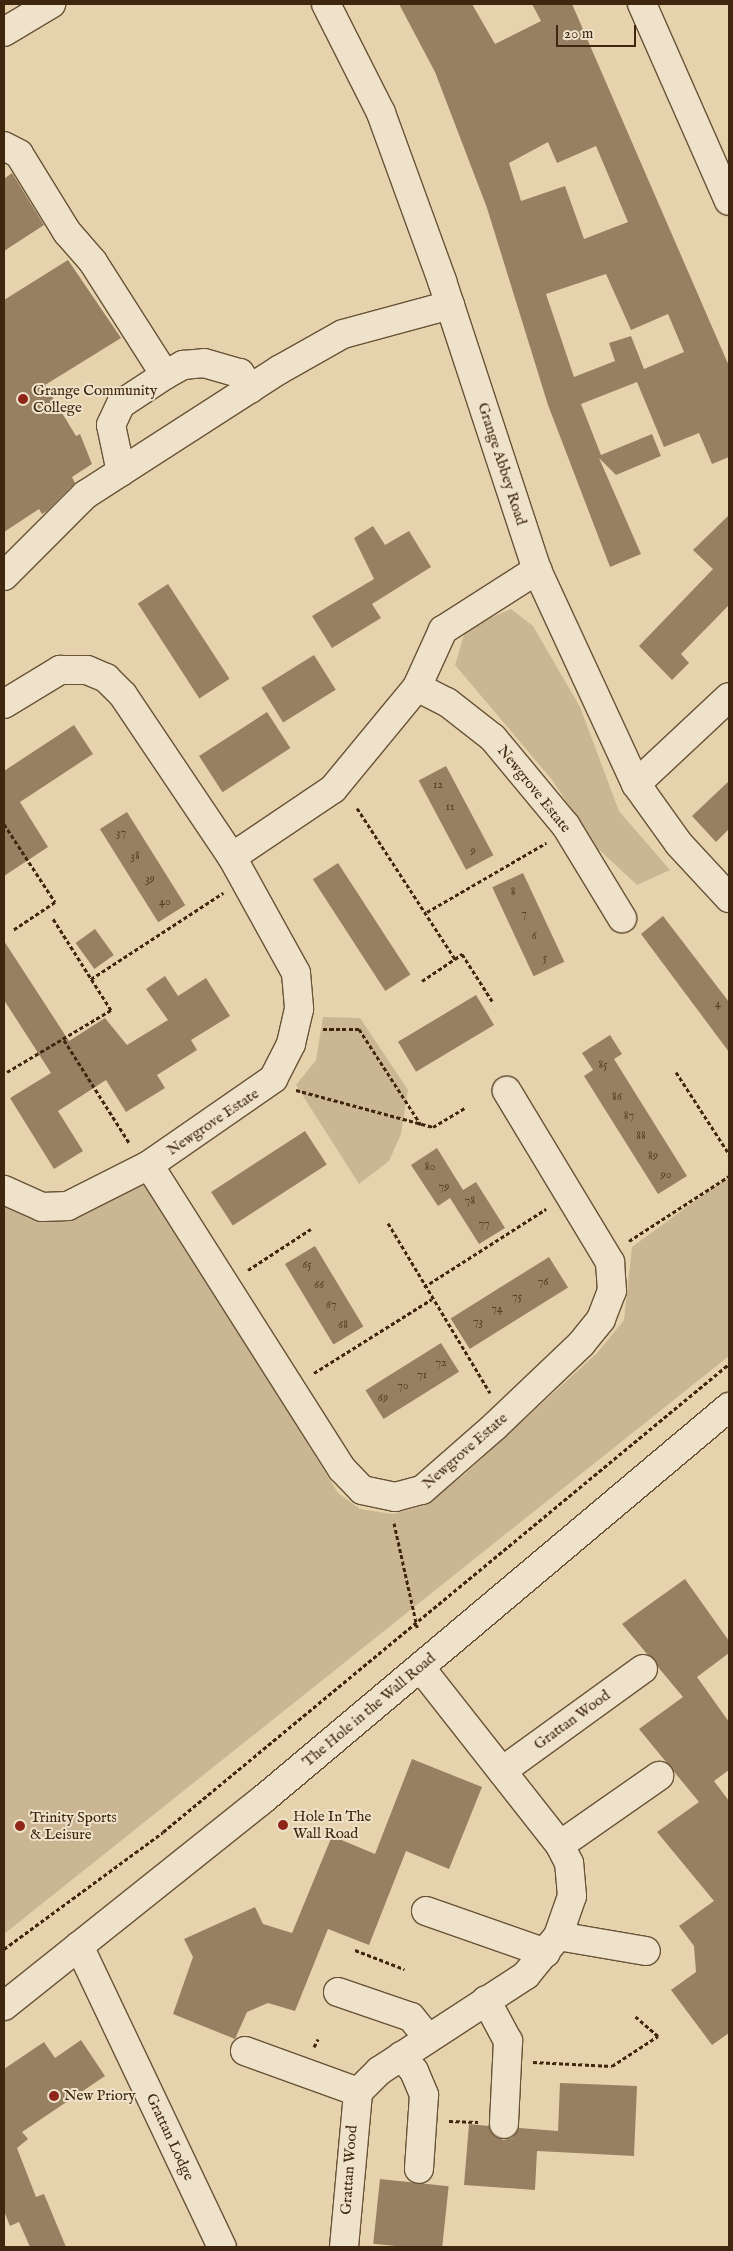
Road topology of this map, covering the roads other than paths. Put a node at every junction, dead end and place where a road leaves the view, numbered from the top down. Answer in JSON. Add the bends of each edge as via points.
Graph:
{"nodes":[{"id":1,"x":51,"y":4,"type":"edge"},
{"id":2,"x":326,"y":4,"type":"edge"},
{"id":3,"x":642,"y":4,"type":"edge"},
{"id":4,"x":4,"y":32,"type":"edge"},
{"id":5,"x":4,"y":146,"type":"edge"},
{"id":6,"x":729,"y":201,"type":"edge"},
{"id":7,"x":450,"y":305,"type":"junction"},
{"id":8,"x":165,"y":375,"type":"junction"},
{"id":9,"x":250,"y":389,"type":"junction"},
{"id":10,"x":122,"y":472,"type":"junction"},
{"id":11,"x":537,"y":570,"type":"junction"},
{"id":12,"x":4,"y":576,"type":"edge"},
{"id":13,"x":417,"y":686,"type":"junction"},
{"id":14,"x":729,"y":696,"type":"edge"},
{"id":15,"x":4,"y":704,"type":"edge"},
{"id":16,"x":636,"y":784,"type":"junction"},
{"id":17,"x":238,"y":868,"type":"junction"},
{"id":18,"x":729,"y":898,"type":"edge"},
{"id":19,"x":622,"y":918,"type":"dead end"},
{"id":20,"x":507,"y":1091,"type":"dead end"},
{"id":21,"x":149,"y":1165,"type":"junction"},
{"id":22,"x":4,"y":1190,"type":"edge"},
{"id":23,"x":729,"y":1407,"type":"edge"},
{"id":24,"x":420,"y":1667,"type":"junction"},
{"id":25,"x":643,"y":1669,"type":"dead end"},
{"id":26,"x":502,"y":1771,"type":"junction"},
{"id":27,"x":659,"y":1776,"type":"dead end"},
{"id":28,"x":560,"y":1845,"type":"junction"},
{"id":29,"x":426,"y":1911,"type":"dead end"},
{"id":30,"x":552,"y":1945,"type":"junction"},
{"id":31,"x":79,"y":1946,"type":"junction"},
{"id":32,"x":646,"y":1951,"type":"dead end"},
{"id":33,"x":338,"y":1992,"type":"dead end"},
{"id":34,"x":486,"y":2000,"type":"junction"},
{"id":35,"x":4,"y":2006,"type":"edge"},
{"id":36,"x":428,"y":2038,"type":"junction"},
{"id":37,"x":245,"y":2050,"type":"dead end"},
{"id":38,"x":401,"y":2056,"type":"junction"},
{"id":39,"x":358,"y":2092,"type":"junction"},
{"id":40,"x":504,"y":2124,"type":"road end"},
{"id":41,"x":418,"y":2169,"type":"dead end"},
{"id":42,"x":222,"y":2247,"type":"edge"},
{"id":43,"x":344,"y":2247,"type":"edge"}],
"edges":[{"from":1,"to":4,"type":"street"},
{"from":2,"to":7,"type":"street","name":"Grange Abbey Road","via":[[381,112]]},
{"from":3,"to":6,"type":"street"},
{"from":5,"to":8,"type":"street","via":[[19,154],[67,232],[93,262]]},
{"from":7,"to":9,"type":"street","via":[[343,334]]},
{"from":7,"to":11,"type":"street","name":"Grange Abbey Road"},
{"from":8,"to":9,"type":"street","via":[[183,365],[204,363],[240,373]]},
{"from":8,"to":10,"type":"street","via":[[122,404],[111,425]]},
{"from":9,"to":10,"type":"street"},
{"from":10,"to":12,"type":"street","via":[[52,524]]},
{"from":11,"to":13,"type":"street","via":[[443,630]]},
{"from":11,"to":16,"type":"street","name":"Grange Abbey Road"},
{"from":13,"to":17,"type":"street","via":[[333,789]]},
{"from":13,"to":19,"type":"street","name":"Newgrove Estate","via":[[447,702],[493,738],[566,826]]},
{"from":14,"to":16,"type":"street"},
{"from":15,"to":17,"type":"street","name":"Newgrove Estate","via":[[60,670],[87,670],[106,678],[122,695]]},
{"from":16,"to":18,"type":"street","name":"Grange Abbey Road","via":[[679,844]]},
{"from":17,"to":21,"type":"street","name":"Newgrove Estate","via":[[296,973],[299,1009],[291,1044],[273,1079],[256,1095]]},
{"from":20,"to":21,"type":"street","name":"Newgrove Estate","via":[[610,1262],[612,1291],[601,1319],[581,1344],[422,1490],[386,1494],[362,1490],[342,1469]]},
{"from":21,"to":22,"type":"street","name":"Newgrove Estate","via":[[68,1206],[42,1207]]},
{"from":23,"to":24,"type":"street","name":"The Hole in the Wall Road"},
{"from":24,"to":26,"type":"street"},
{"from":24,"to":31,"type":"street","name":"The Hole in the Wall Road"},
{"from":25,"to":26,"type":"street","name":"Grattan Wood"},
{"from":26,"to":28,"type":"street"},
{"from":27,"to":28,"type":"street"},
{"from":28,"to":30,"type":"street","via":[[568,1863],[572,1896]]},
{"from":29,"to":30,"type":"street"},
{"from":30,"to":32,"type":"street"},
{"from":30,"to":34,"type":"street","via":[[526,1975]]},
{"from":31,"to":35,"type":"street","name":"The Hole in the Wall Road"},
{"from":31,"to":42,"type":"street","name":"Grattan Lodge"},
{"from":33,"to":36,"type":"street","via":[[411,2018]]},
{"from":34,"to":36,"type":"street"},
{"from":34,"to":40,"type":"street","via":[[508,2041]]},
{"from":36,"to":38,"type":"street"},
{"from":37,"to":39,"type":"street"},
{"from":38,"to":39,"type":"street"},
{"from":38,"to":41,"type":"street","via":[[414,2071],[424,2095]]},
{"from":39,"to":43,"type":"street","name":"Grattan Wood"}]}
